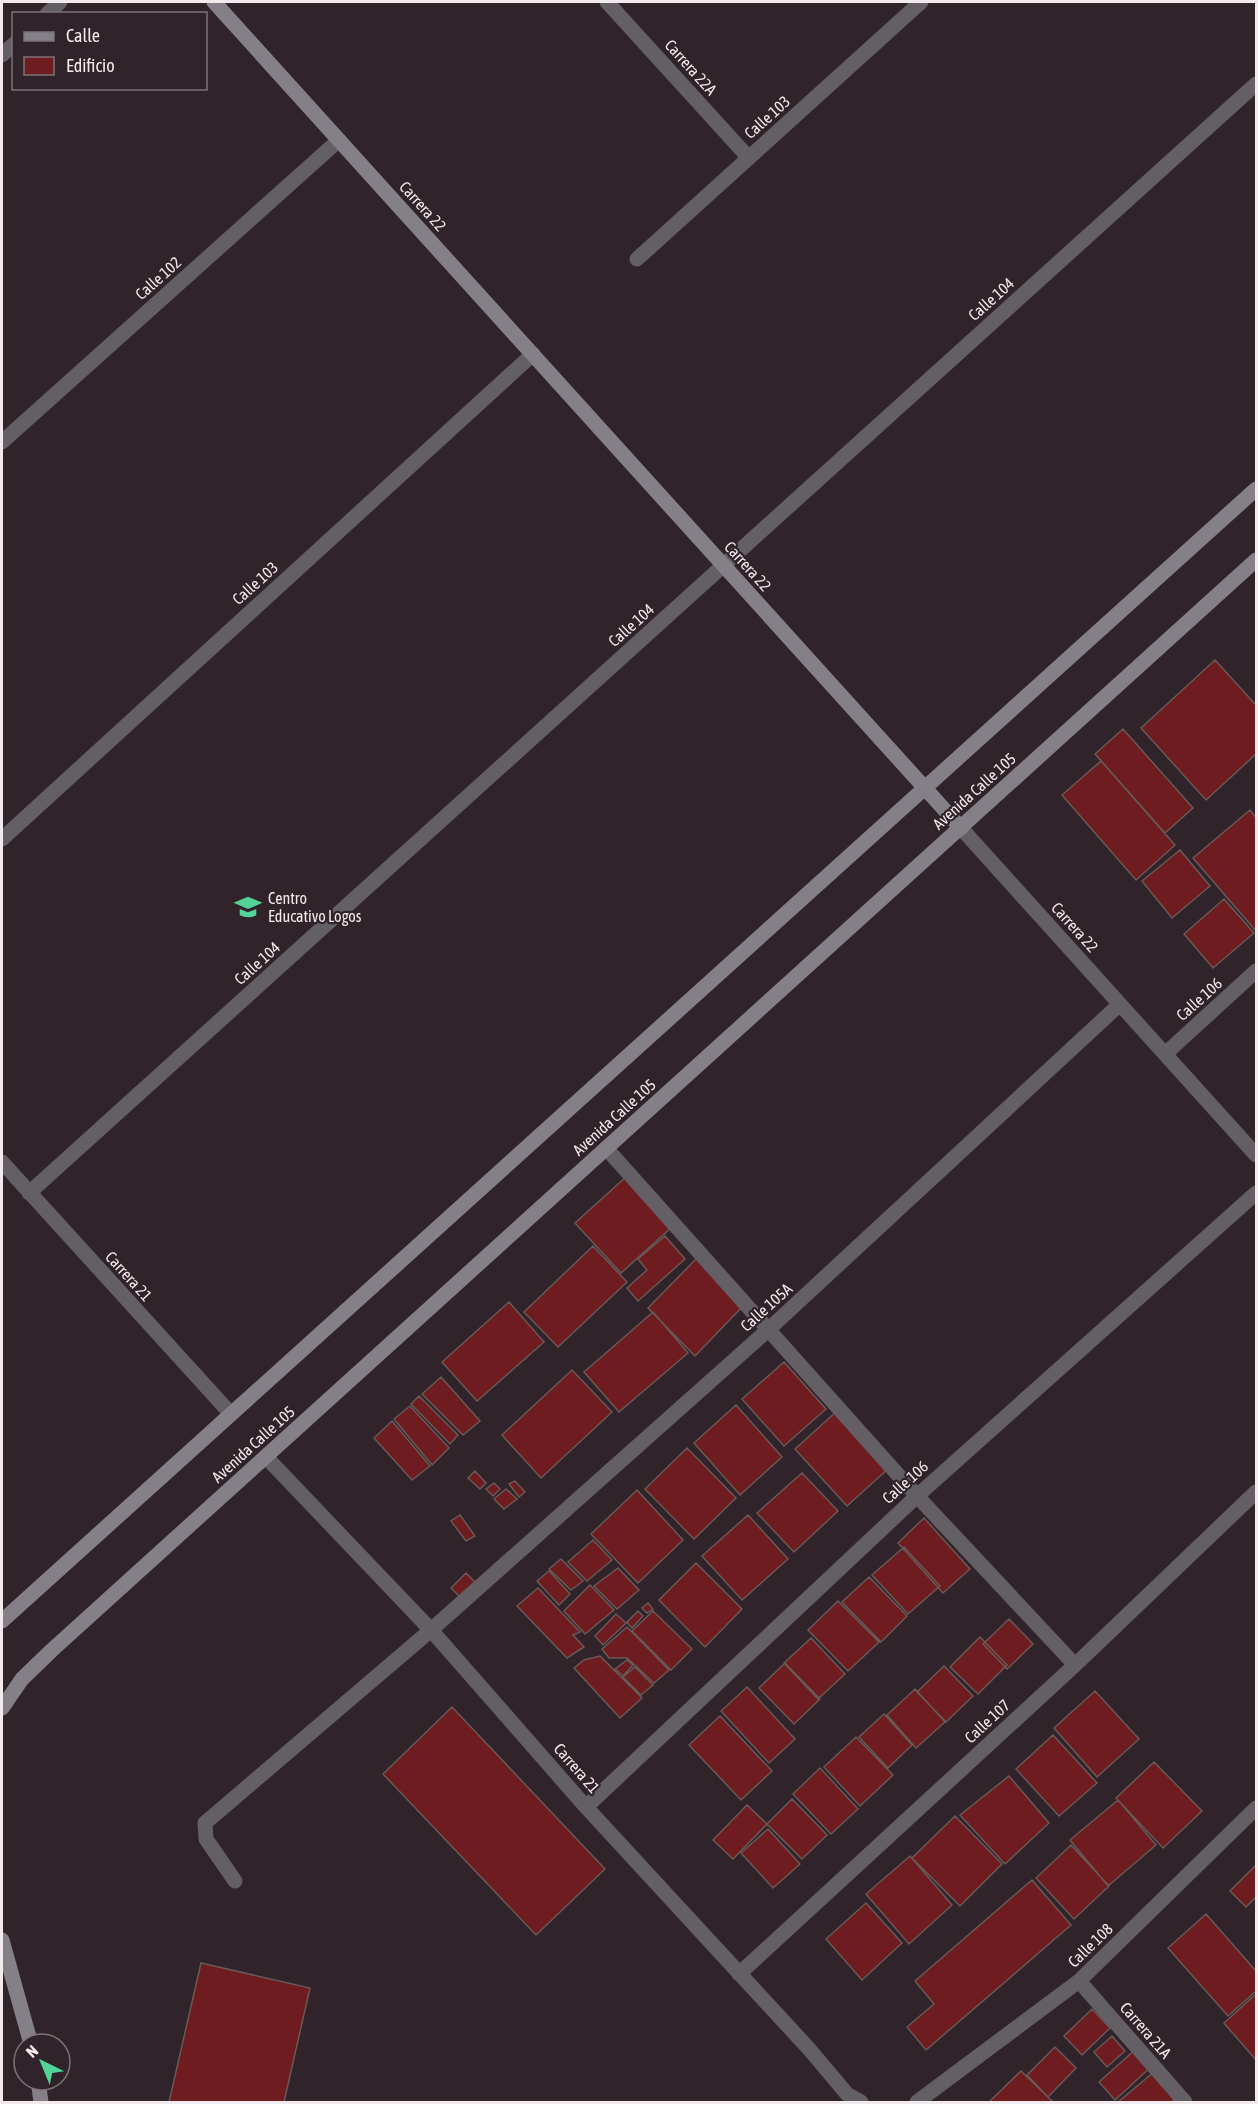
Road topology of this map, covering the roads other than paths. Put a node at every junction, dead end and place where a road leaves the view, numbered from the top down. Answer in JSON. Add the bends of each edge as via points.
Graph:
{"nodes":[{"id":1,"x":214,"y":2,"type":"edge"},
{"id":2,"x":607,"y":2,"type":"edge"},
{"id":3,"x":921,"y":2,"type":"edge"},
{"id":4,"x":1257,"y":84,"type":"edge"},
{"id":5,"x":339,"y":140,"type":"junction"},
{"id":6,"x":749,"y":158,"type":"junction"},
{"id":7,"x":637,"y":259,"type":"dead end"},
{"id":8,"x":532,"y":354,"type":"junction"},
{"id":9,"x":2,"y":442,"type":"edge"},
{"id":10,"x":1257,"y":489,"type":"edge"},
{"id":11,"x":1257,"y":560,"type":"edge"},
{"id":12,"x":723,"y":566,"type":"junction"},
{"id":13,"x":925,"y":788,"type":"junction"},
{"id":14,"x":961,"y":828,"type":"junction"},
{"id":15,"x":2,"y":839,"type":"edge"},
{"id":16,"x":1257,"y":971,"type":"edge"},
{"id":17,"x":1120,"y":1004,"type":"junction"},
{"id":18,"x":1165,"y":1054,"type":"junction"},
{"id":19,"x":606,"y":1148,"type":"junction"},
{"id":20,"x":1257,"y":1155,"type":"edge"},
{"id":21,"x":2,"y":1162,"type":"edge"},
{"id":22,"x":29,"y":1192,"type":"junction"},
{"id":23,"x":1257,"y":1193,"type":"edge"},
{"id":24,"x":769,"y":1329,"type":"junction"},
{"id":25,"x":231,"y":1414,"type":"junction"},
{"id":26,"x":266,"y":1456,"type":"junction"},
{"id":27,"x":1257,"y":1492,"type":"edge"},
{"id":28,"x":917,"y":1496,"type":"junction"},
{"id":29,"x":2,"y":1621,"type":"edge"},
{"id":30,"x":431,"y":1630,"type":"junction"},
{"id":31,"x":1075,"y":1665,"type":"junction"},
{"id":32,"x":2,"y":1708,"type":"edge"},
{"id":33,"x":586,"y":1807,"type":"junction"},
{"id":34,"x":1257,"y":1808,"type":"edge"},
{"id":35,"x":236,"y":1881,"type":"dead end"},
{"id":36,"x":2,"y":1940,"type":"edge"},
{"id":37,"x":739,"y":1974,"type":"junction"},
{"id":38,"x":1079,"y":1981,"type":"junction"},
{"id":39,"x":28,"y":2032,"type":"edge"},
{"id":40,"x":861,"y":2103,"type":"edge"},
{"id":41,"x":917,"y":2103,"type":"edge"},
{"id":42,"x":1185,"y":2103,"type":"edge"}],
"edges":[{"from":1,"to":5,"type":"main road","name":"Carrera 22"},
{"from":2,"to":6,"type":"street","name":"Carrera 22A"},
{"from":3,"to":6,"type":"street","name":"Calle 103"},
{"from":4,"to":12,"type":"street","name":"Calle 104"},
{"from":5,"to":8,"type":"main road","name":"Carrera 22"},
{"from":5,"to":9,"type":"street","name":"Calle 102"},
{"from":6,"to":7,"type":"street","name":"Calle 103"},
{"from":8,"to":12,"type":"main road","name":"Carrera 22"},
{"from":8,"to":15,"type":"street","name":"Calle 103"},
{"from":10,"to":13,"type":"main road"},
{"from":11,"to":14,"type":"main road","name":"Avenida Calle 105"},
{"from":12,"to":13,"type":"main road","name":"Carrera 22"},
{"from":12,"to":22,"type":"street","name":"Calle 104"},
{"from":13,"to":14,"type":"main road","name":"Carrera 22"},
{"from":13,"to":25,"type":"main road"},
{"from":14,"to":17,"type":"street","name":"Carrera 22"},
{"from":14,"to":19,"type":"main road","name":"Avenida Calle 105"},
{"from":16,"to":18,"type":"street","name":"Calle 106"},
{"from":17,"to":18,"type":"street","name":"Carrera 22"},
{"from":17,"to":24,"type":"street","name":"Calle 105A"},
{"from":18,"to":20,"type":"street","name":"Carrera 22"},
{"from":19,"to":24,"type":"street"},
{"from":19,"to":26,"type":"main road","name":"Avenida Calle 105"},
{"from":21,"to":22,"type":"street","name":"Carrera 21"},
{"from":22,"to":25,"type":"street","name":"Carrera 21"},
{"from":23,"to":28,"type":"street","name":"Calle 106"},
{"from":24,"to":28,"type":"street"},
{"from":24,"to":30,"type":"street","name":"Calle 105A"},
{"from":25,"to":29,"type":"main road"},
{"from":26,"to":30,"type":"street","name":"Carrera 21"},
{"from":26,"to":32,"type":"main road","name":"Avenida Calle 105","via":[[52,1650],[22,1679]]},
{"from":27,"to":31,"type":"street","name":"Calle 107"},
{"from":28,"to":31,"type":"street"},
{"from":28,"to":33,"type":"street","name":"Calle 106"},
{"from":30,"to":33,"type":"street","name":"Carrera 21"},
{"from":30,"to":35,"type":"street","name":"Calle 105A","via":[[205,1823],[206,1839]]},
{"from":31,"to":37,"type":"street","name":"Calle 107"},
{"from":33,"to":37,"type":"street","name":"Carrera 21"},
{"from":34,"to":38,"type":"street","name":"Calle 108"},
{"from":36,"to":39,"type":"main road"},
{"from":37,"to":40,"type":"street","name":"Carrera 21","via":[[847,2094]]},
{"from":38,"to":41,"type":"street","name":"Calle 108"},
{"from":38,"to":42,"type":"street","name":"Carrera 21A"}]}
